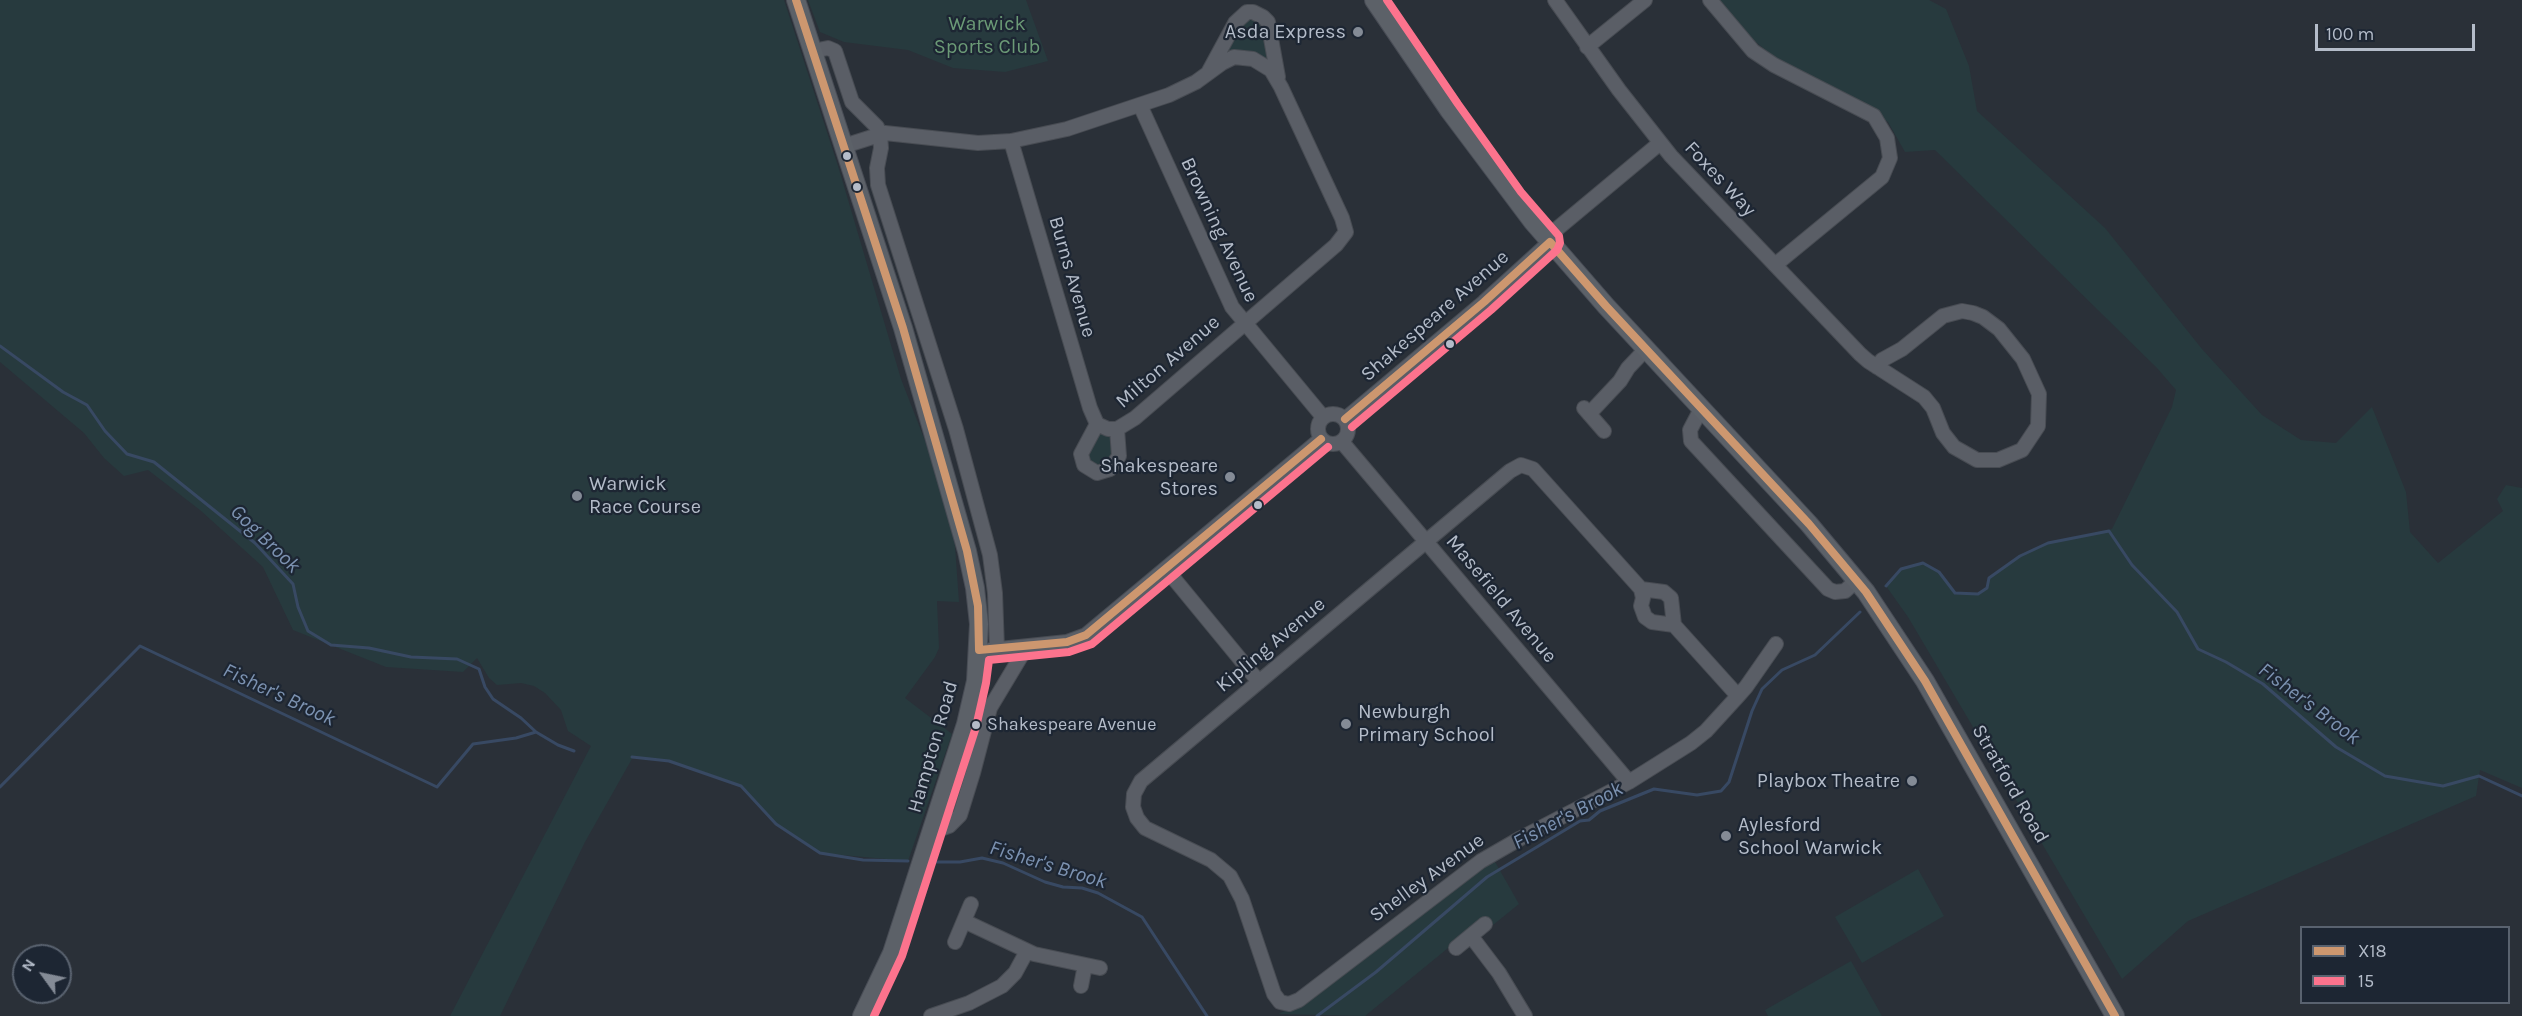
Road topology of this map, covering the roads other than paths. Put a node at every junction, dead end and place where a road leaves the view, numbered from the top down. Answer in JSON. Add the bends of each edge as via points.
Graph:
{"nodes":[{"id":1,"x":796,"y":0,"type":"edge"},
{"id":2,"x":1374,"y":0,"type":"edge"},
{"id":3,"x":1555,"y":0,"type":"edge"},
{"id":4,"x":1645,"y":0,"type":"edge"},
{"id":5,"x":1710,"y":0,"type":"edge"},
{"id":6,"x":1587,"y":47,"type":"junction"},
{"id":7,"x":813,"y":51,"type":"junction"},
{"id":8,"x":1208,"y":73,"type":"junction"},
{"id":9,"x":1281,"y":87,"type":"junction"},
{"id":10,"x":1140,"y":105,"type":"junction"},
{"id":11,"x":880,"y":134,"type":"junction"},
{"id":12,"x":1011,"y":141,"type":"junction"},
{"id":13,"x":1660,"y":142,"type":"junction"},
{"id":14,"x":844,"y":146,"type":"junction"},
{"id":15,"x":1548,"y":240,"type":"junction"},
{"id":16,"x":1775,"y":265,"type":"junction"},
{"id":17,"x":1244,"y":323,"type":"junction"},
{"id":18,"x":1646,"y":349,"type":"junction"},
{"id":19,"x":1877,"y":367,"type":"junction"},
{"id":20,"x":1701,"y":409,"type":"junction"},
{"id":21,"x":1323,"y":417,"type":"junction"},
{"id":22,"x":1345,"y":419,"type":"junction"},
{"id":23,"x":1097,"y":424,"type":"junction"},
{"id":24,"x":1117,"y":429,"type":"junction"},
{"id":25,"x":1604,"y":431,"type":"dead end"},
{"id":26,"x":1321,"y":440,"type":"junction"},
{"id":27,"x":1342,"y":442,"type":"junction"},
{"id":28,"x":1426,"y":540,"type":"junction"},
{"id":29,"x":1166,"y":569,"type":"junction"},
{"id":30,"x":1857,"y":580,"type":"junction"},
{"id":31,"x":1641,"y":589,"type":"junction"},
{"id":32,"x":1674,"y":625,"type":"junction"},
{"id":33,"x":1776,"y":644,"type":"dead end"},
{"id":34,"x":1022,"y":647,"type":"junction"},
{"id":35,"x":997,"y":649,"type":"junction"},
{"id":36,"x":979,"y":650,"type":"junction"},
{"id":37,"x":1259,"y":681,"type":"junction"},
{"id":38,"x":1738,"y":696,"type":"junction"},
{"id":39,"x":1629,"y":782,"type":"junction"},
{"id":40,"x":932,"y":832,"type":"junction"},
{"id":41,"x":971,"y":904,"type":"dead end"},
{"id":42,"x":964,"y":921,"type":"junction"},
{"id":43,"x":1485,"y":924,"type":"dead end"},
{"id":44,"x":1472,"y":936,"type":"junction"},
{"id":45,"x":955,"y":942,"type":"dead end"},
{"id":46,"x":1456,"y":948,"type":"dead end"},
{"id":47,"x":1027,"y":951,"type":"junction"},
{"id":48,"x":1085,"y":965,"type":"junction"},
{"id":49,"x":1100,"y":968,"type":"dead end"},
{"id":50,"x":1081,"y":986,"type":"dead end"},
{"id":51,"x":1299,"y":1000,"type":"joint"},
{"id":52,"x":973,"y":1009,"type":"edge"},
{"id":53,"x":862,"y":1016,"type":"edge"},
{"id":54,"x":931,"y":1016,"type":"edge"},
{"id":55,"x":1524,"y":1016,"type":"edge"},
{"id":56,"x":2115,"y":1016,"type":"edge"}],
"edges":[{"from":1,"to":7,"type":"main road","name":"Hampton Road"},
{"from":2,"to":15,"type":"main road","name":"Stratford Road","via":[[1449,110]]},
{"from":3,"to":6,"type":"street","name":"Foxes Way"},
{"from":4,"to":6,"type":"street"},
{"from":5,"to":16,"type":"street","via":[[1753,51],[1774,66],[1874,117],[1887,138],[1890,158],[1882,177]]},
{"from":6,"to":13,"type":"street","name":"Foxes Way"},
{"from":7,"to":11,"type":"street","via":[[835,51],[852,102]]},
{"from":7,"to":14,"type":"main road","name":"Hampton Road"},
{"from":8,"to":9,"type":"street","via":[[1234,57],[1253,59],[1271,70]]},
{"from":8,"to":9,"type":"street","via":[[1235,23],[1247,12],[1258,13],[1268,22]]},
{"from":8,"to":10,"type":"street","via":[[1178,91]]},
{"from":9,"to":17,"type":"street","name":"Milton Avenue","via":[[1346,232],[1336,245]]},
{"from":10,"to":12,"type":"street","via":[[1067,129]]},
{"from":10,"to":17,"type":"street","name":"Browning Avenue","via":[[1232,307]]},
{"from":11,"to":12,"type":"street","via":[[978,143]]},
{"from":11,"to":14,"type":"street"},
{"from":11,"to":35,"type":"street","via":[[878,185],[956,429],[990,555]]},
{"from":12,"to":23,"type":"street","name":"Burns Avenue"},
{"from":13,"to":15,"type":"street","name":"Shakespeare Avenue"},
{"from":13,"to":16,"type":"street","name":"Foxes Way"},
{"from":14,"to":36,"type":"main road","name":"Hampton Road","via":[[903,328],[967,551],[978,606]]},
{"from":15,"to":18,"type":"main road","name":"Stratford Road"},
{"from":15,"to":22,"type":"street","name":"Shakespeare Avenue","via":[[1484,302]]},
{"from":16,"to":19,"type":"street","name":"Foxes Way"},
{"from":17,"to":21,"type":"street","name":"Browning Avenue"},
{"from":17,"to":24,"type":"street","name":"Milton Avenue","via":[[1135,418]]},
{"from":18,"to":20,"type":"main road","name":"Stratford Road"},
{"from":18,"to":25,"type":"street","via":[[1620,381],[1586,411]]},
{"from":19,"to":19,"type":"street","name":"Foxes Way","via":[[1943,316],[1962,311],[1973,313],[1999,330],[2023,359],[2039,394],[2038,426],[2022,450],[2007,458],[1991,461],[1968,456],[1948,442],[1924,397]]},
{"from":20,"to":30,"type":"main road","name":"Stratford Road"},
{"from":20,"to":30,"type":"street","via":[[1690,430],[1691,441],[1828,589],[1840,592]]},
{"from":21,"to":22,"type":"street","via":[[1333,414]]},
{"from":21,"to":26,"type":"street","via":[[1318,427]]},
{"from":22,"to":27,"type":"street","via":[[1348,432]]},
{"from":23,"to":24,"type":"street"},
{"from":23,"to":24,"type":"street","via":[[1081,454],[1084,465],[1096,473],[1110,469],[1117,461]]},
{"from":26,"to":27,"type":"street","via":[[1332,445]]},
{"from":26,"to":29,"type":"street"},
{"from":27,"to":28,"type":"street","name":"Masefield Avenue"},
{"from":28,"to":31,"type":"street","name":"Kipling Avenue","via":[[1510,471],[1527,466]]},
{"from":28,"to":37,"type":"street","name":"Kipling Avenue"},
{"from":28,"to":39,"type":"street","name":"Masefield Avenue"},
{"from":29,"to":34,"type":"street","via":[[1086,635],[1072,641]]},
{"from":29,"to":37,"type":"street"},
{"from":30,"to":56,"type":"main road","name":"Stratford Road","via":[[1925,681]]},
{"from":31,"to":32,"type":"street","via":[[1646,617],[1652,622]]},
{"from":31,"to":32,"type":"street","via":[[1664,592],[1671,598]]},
{"from":32,"to":38,"type":"street"},
{"from":33,"to":38,"type":"street","name":"Shelley Avenue"},
{"from":34,"to":35,"type":"street"},
{"from":34,"to":40,"type":"street","via":[[1020,658],[990,708],[960,815],[949,826]]},
{"from":35,"to":36,"type":"street"},
{"from":36,"to":40,"type":"main road","name":"Hampton Road","via":[[971,706]]},
{"from":37,"to":51,"type":"street","name":"Kipling Avenue","via":[[1141,781],[1132,801],[1134,813],[1145,828],[1211,860],[1230,876],[1242,899],[1274,994],[1284,1004]]},
{"from":38,"to":39,"type":"street","name":"Shelley Avenue","via":[[1700,736]]},
{"from":39,"to":51,"type":"street","name":"Shelley Avenue","via":[[1481,861]]},
{"from":40,"to":53,"type":"main road","name":"Hampton Road","via":[[892,953]]},
{"from":41,"to":42,"type":"street"},
{"from":42,"to":45,"type":"street"},
{"from":42,"to":47,"type":"street"},
{"from":43,"to":44,"type":"street"},
{"from":44,"to":46,"type":"street"},
{"from":44,"to":55,"type":"street"},
{"from":47,"to":48,"type":"street"},
{"from":47,"to":52,"type":"street","via":[[1007,982]]},
{"from":48,"to":49,"type":"street"},
{"from":48,"to":50,"type":"street"},
{"from":52,"to":54,"type":"street"}]}
